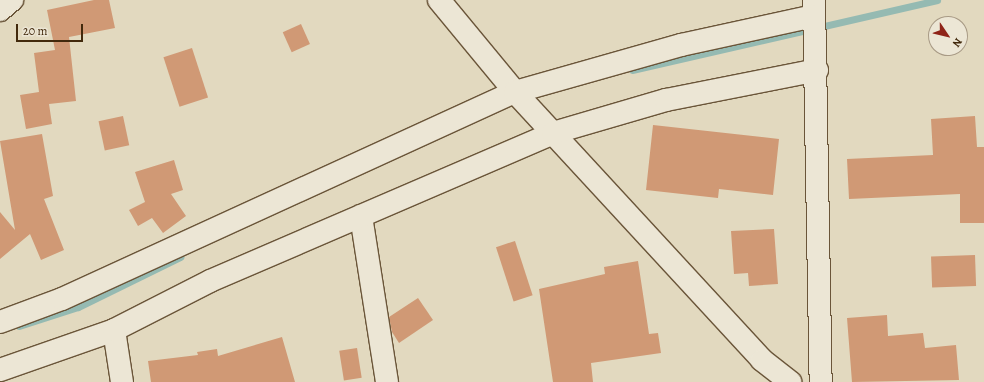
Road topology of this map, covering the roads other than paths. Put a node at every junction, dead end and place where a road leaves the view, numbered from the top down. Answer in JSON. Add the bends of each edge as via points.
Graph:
{"nodes":[{"id":1,"x":12,"y":0,"type":"edge"},
{"id":2,"x":446,"y":3,"type":"edge"},
{"id":3,"x":814,"y":8,"type":"edge"},
{"id":4,"x":0,"y":10,"type":"edge"},
{"id":5,"x":817,"y":70,"type":"junction"},
{"id":6,"x":514,"y":92,"type":"junction"},
{"id":7,"x":553,"y":133,"type":"junction"},
{"id":8,"x":361,"y":216,"type":"junction"},
{"id":9,"x":0,"y":322,"type":"edge"},
{"id":10,"x":114,"y":330,"type":"junction"},
{"id":11,"x":0,"y":370,"type":"edge"},
{"id":12,"x":122,"y":382,"type":"edge"},
{"id":13,"x":387,"y":382,"type":"edge"},
{"id":14,"x":790,"y":382,"type":"edge"},
{"id":15,"x":821,"y":382,"type":"edge"}],
"edges":[{"from":1,"to":4,"type":"street"},
{"from":2,"to":6,"type":"street"},
{"from":3,"to":5,"type":"street"},
{"from":3,"to":6,"type":"street"},
{"from":5,"to":7,"type":"street","via":[[666,100]]},
{"from":5,"to":15,"type":"street"},
{"from":6,"to":7,"type":"street"},
{"from":6,"to":9,"type":"street","via":[[62,299]]},
{"from":7,"to":8,"type":"street"},
{"from":7,"to":14,"type":"street","via":[[762,360]]},
{"from":8,"to":10,"type":"street","via":[[210,281]]},
{"from":8,"to":13,"type":"street"},
{"from":10,"to":11,"type":"street"},
{"from":10,"to":12,"type":"street"}]}
